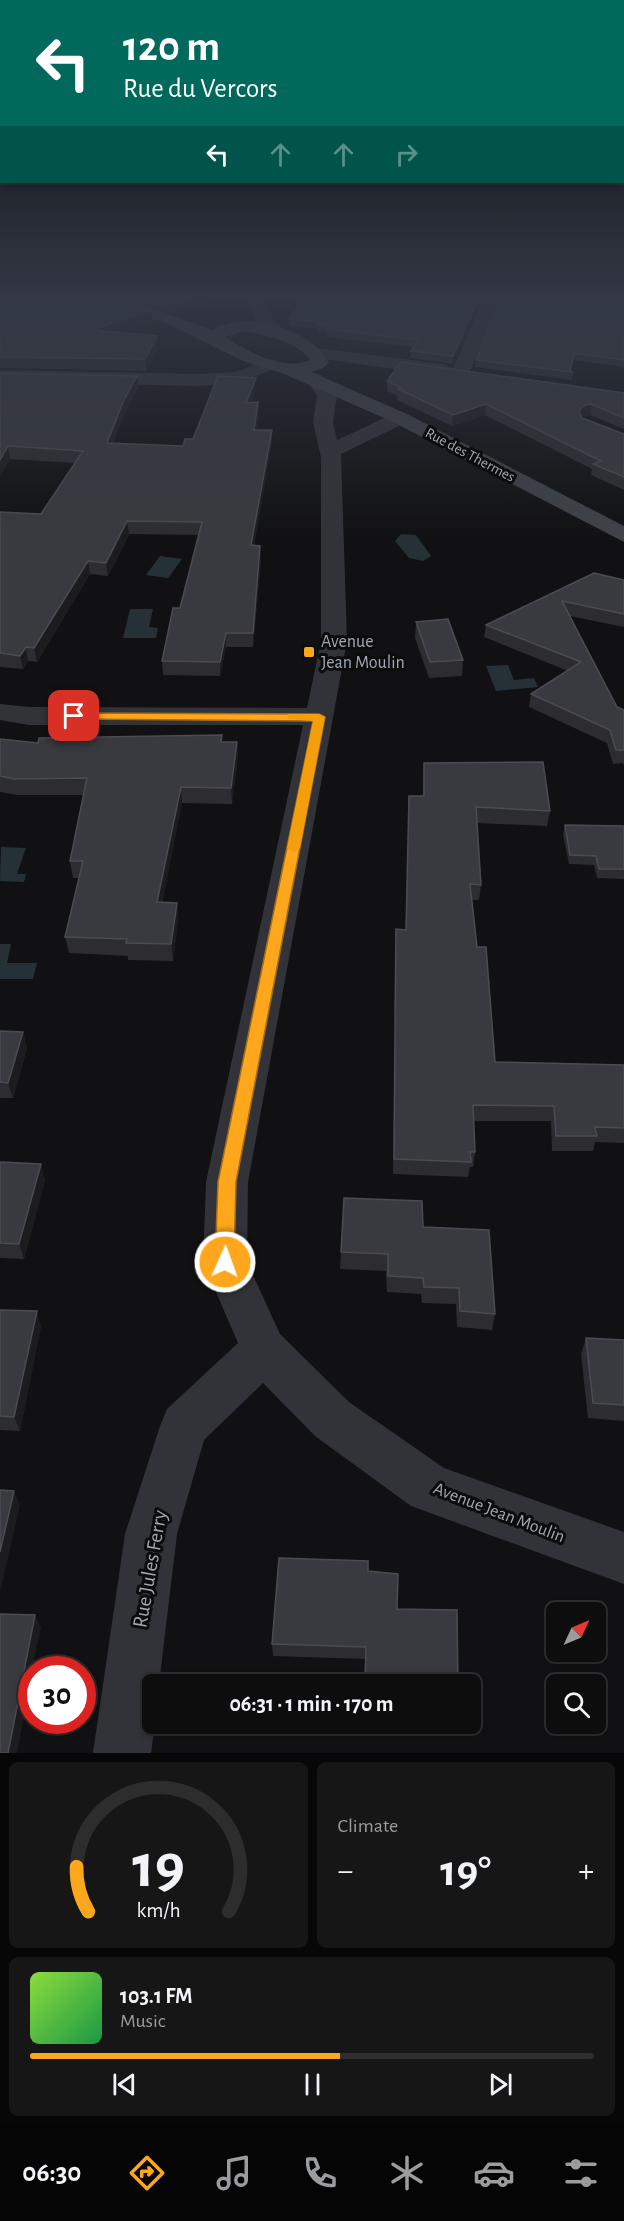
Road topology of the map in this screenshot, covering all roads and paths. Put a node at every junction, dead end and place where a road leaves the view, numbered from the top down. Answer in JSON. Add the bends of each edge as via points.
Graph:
{"nodes":[{"id":1,"x":40,"y":377,"type":"edge"},
{"id":2,"x":238,"y":377,"type":"edge"},
{"id":3,"x":316,"y":377,"type":"edge"},
{"id":4,"x":328,"y":377,"type":"edge"},
{"id":5,"x":400,"y":418,"type":"junction"},
{"id":6,"x":330,"y":452,"type":"junction"},
{"id":7,"x":624,"y":535,"type":"edge"},
{"id":8,"x":0,"y":712,"type":"edge"},
{"id":9,"x":319,"y":717,"type":"junction"},
{"id":10,"x":264,"y":1350,"type":"junction"},
{"id":11,"x":624,"y":1558,"type":"edge"},
{"id":12,"x":122,"y":1753,"type":"edge"}],
"edges":[{"from":1,"to":2,"type":"street","via":[[199,380]]},
{"from":3,"to":6,"type":"street","name":"Avenue Jean Moulin","via":[[327,395],[323,422]]},
{"from":4,"to":5,"type":"main road","name":"Rue des Thermes"},
{"from":5,"to":6,"type":"street"},
{"from":5,"to":7,"type":"main road","name":"Rue des Thermes"},
{"from":6,"to":9,"type":"street","name":"Avenue Jean Moulin","via":[[334,641]]},
{"from":8,"to":9,"type":"street","via":[[29,716]]},
{"from":9,"to":10,"type":"street","name":"Avenue Jean Moulin","via":[[227,1182],[225,1262]]},
{"from":10,"to":11,"type":"street","name":"Avenue Jean Moulin","via":[[332,1419],[429,1488]]},
{"from":10,"to":12,"type":"street","name":"Rue Jules Ferry","via":[[184,1426],[151,1534]]}]}
